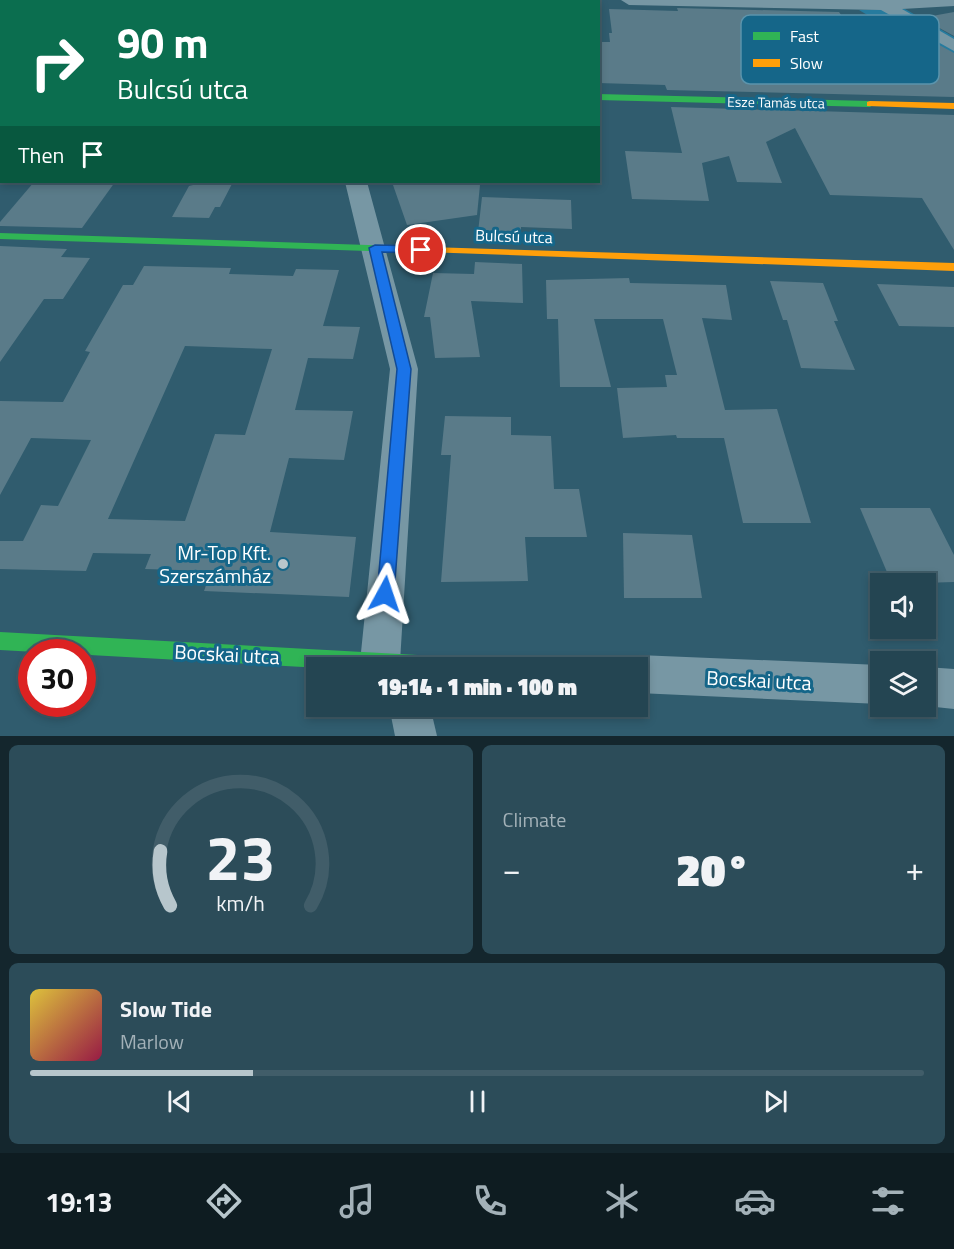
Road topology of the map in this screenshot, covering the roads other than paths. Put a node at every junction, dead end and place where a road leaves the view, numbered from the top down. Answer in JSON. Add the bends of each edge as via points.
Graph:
{"nodes":[{"id":1,"x":629,"y":0,"type":"edge"},
{"id":2,"x":954,"y":1,"type":"edge"},
{"id":3,"x":880,"y":3,"type":"edge"},
{"id":4,"x":901,"y":15,"type":"edge"},
{"id":5,"x":939,"y":37,"type":"edge"},
{"id":6,"x":954,"y":46,"type":"edge"},
{"id":7,"x":600,"y":97,"type":"edge"},
{"id":8,"x":954,"y":106,"type":"edge"},
{"id":9,"x":356,"y":183,"type":"edge"},
{"id":10,"x":0,"y":236,"type":"edge"},
{"id":11,"x":375,"y":248,"type":"junction"},
{"id":12,"x":954,"y":267,"type":"edge"},
{"id":13,"x":0,"y":641,"type":"edge"},
{"id":14,"x":394,"y":657,"type":"edge"},
{"id":15,"x":306,"y":659,"type":"edge"},
{"id":16,"x":648,"y":674,"type":"edge"},
{"id":17,"x":870,"y":685,"type":"edge"},
{"id":18,"x":936,"y":688,"type":"edge"},
{"id":19,"x":954,"y":689,"type":"edge"},
{"id":20,"x":412,"y":717,"type":"edge"},
{"id":21,"x":416,"y":736,"type":"edge"}],
"edges":[{"from":1,"to":3,"type":"street"},
{"from":2,"to":3,"type":"street"},
{"from":3,"to":4,"type":"street"},
{"from":5,"to":6,"type":"street"},
{"from":7,"to":8,"type":"street","name":"Esze Tamás utca"},
{"from":9,"to":11,"type":"street"},
{"from":10,"to":11,"type":"street","name":"Bulcsú utca"},
{"from":11,"to":12,"type":"street","name":"Bulcsú utca"},
{"from":11,"to":14,"type":"street","via":[[404,369]]},
{"from":13,"to":15,"type":"street","name":"Bocskai utca"},
{"from":16,"to":17,"type":"street","name":"Bocskai utca"},
{"from":18,"to":19,"type":"street"},
{"from":20,"to":21,"type":"street"}]}
